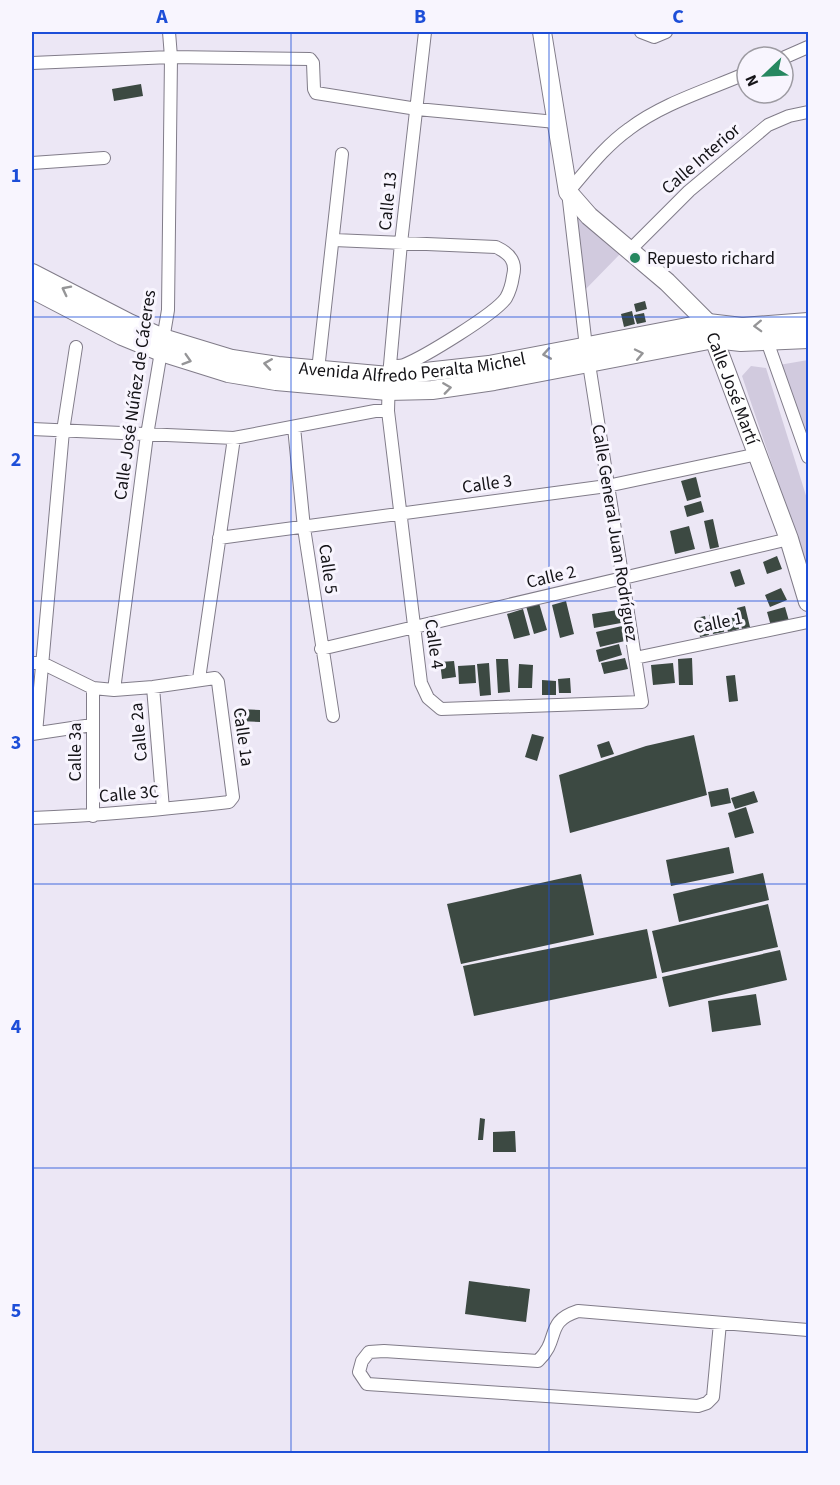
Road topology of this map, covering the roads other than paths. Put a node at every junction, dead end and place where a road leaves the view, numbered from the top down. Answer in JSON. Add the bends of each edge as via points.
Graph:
{"nodes":[{"id":1,"x":169,"y":32,"type":"edge"},
{"id":2,"x":425,"y":32,"type":"edge"},
{"id":3,"x":542,"y":32,"type":"edge"},
{"id":4,"x":641,"y":32,"type":"edge"},
{"id":5,"x":666,"y":32,"type":"edge"},
{"id":6,"x":171,"y":57,"type":"junction"},
{"id":7,"x":32,"y":63,"type":"edge"},
{"id":8,"x":735,"y":78,"type":"edge"},
{"id":9,"x":417,"y":109,"type":"junction"},
{"id":10,"x":808,"y":112,"type":"edge"},
{"id":11,"x":556,"y":122,"type":"junction"},
{"id":12,"x":342,"y":154,"type":"dead end"},
{"id":13,"x":104,"y":158,"type":"dead end"},
{"id":14,"x":32,"y":163,"type":"edge"},
{"id":15,"x":568,"y":192,"type":"junction"},
{"id":16,"x":334,"y":240,"type":"junction"},
{"id":17,"x":401,"y":243,"type":"junction"},
{"id":18,"x":629,"y":251,"type":"junction"},
{"id":19,"x":32,"y":273,"type":"edge"},
{"id":20,"x":32,"y":289,"type":"edge"},
{"id":21,"x":97,"y":315,"type":"junction"},
{"id":22,"x":808,"y":322,"type":"edge"},
{"id":23,"x":711,"y":331,"type":"junction"},
{"id":24,"x":808,"y":339,"type":"edge"},
{"id":25,"x":767,"y":342,"type":"junction"},
{"id":26,"x":162,"y":345,"type":"junction"},
{"id":27,"x":76,"y":347,"type":"dead end"},
{"id":28,"x":588,"y":356,"type":"junction"},
{"id":29,"x":318,"y":370,"type":"junction"},
{"id":30,"x":389,"y":378,"type":"junction"},
{"id":31,"x":388,"y":411,"type":"junction"},
{"id":32,"x":294,"y":427,"type":"junction"},
{"id":33,"x":32,"y":429,"type":"edge"},
{"id":34,"x":63,"y":431,"type":"junction"},
{"id":35,"x":147,"y":435,"type":"junction"},
{"id":36,"x":234,"y":438,"type":"junction"},
{"id":37,"x":758,"y":454,"type":"junction"},
{"id":38,"x":808,"y":457,"type":"edge"},
{"id":39,"x":607,"y":486,"type":"junction"},
{"id":40,"x":402,"y":514,"type":"junction"},
{"id":41,"x":304,"y":528,"type":"junction"},
{"id":42,"x":219,"y":538,"type":"junction"},
{"id":43,"x":789,"y":539,"type":"junction"},
{"id":44,"x":623,"y":579,"type":"junction"},
{"id":45,"x":808,"y":602,"type":"edge"},
{"id":46,"x":808,"y":622,"type":"edge"},
{"id":47,"x":413,"y":627,"type":"junction"},
{"id":48,"x":321,"y":649,"type":"junction"},
{"id":49,"x":635,"y":658,"type":"junction"},
{"id":50,"x":37,"y":663,"type":"edge"},
{"id":51,"x":206,"y":678,"type":"junction"},
{"id":52,"x":153,"y":687,"type":"junction"},
{"id":53,"x":93,"y":688,"type":"junction"},
{"id":54,"x":114,"y":690,"type":"junction"},
{"id":55,"x":642,"y":702,"type":"joint"},
{"id":56,"x":333,"y":716,"type":"dead end"},
{"id":57,"x":92,"y":725,"type":"junction"},
{"id":58,"x":34,"y":734,"type":"edge"},
{"id":59,"x":229,"y":802,"type":"joint"},
{"id":60,"x":163,"y":809,"type":"junction"},
{"id":61,"x":93,"y":816,"type":"junction"},
{"id":62,"x":32,"y":818,"type":"edge"},
{"id":63,"x":720,"y":1323,"type":"junction"},
{"id":64,"x":808,"y":1330,"type":"edge"}],
"edges":[{"from":1,"to":6,"type":"street","name":"Calle José Núñez de Cáceres"},
{"from":2,"to":9,"type":"street","name":"Calle 13"},
{"from":3,"to":11,"type":"main road","name":"Calle General Juan Rodríguez"},
{"from":4,"to":5,"type":"street","via":[[654,37]]},
{"from":6,"to":7,"type":"street"},
{"from":6,"to":9,"type":"street","via":[[310,59],[316,93]]},
{"from":6,"to":26,"type":"street","name":"Calle José Núñez de Cáceres","via":[[168,310]]},
{"from":8,"to":15,"type":"street","via":[[662,109],[631,127],[597,157]]},
{"from":9,"to":11,"type":"street"},
{"from":9,"to":17,"type":"street","name":"Calle 13"},
{"from":10,"to":18,"type":"street","name":"Calle Interior","via":[[768,125],[689,191]]},
{"from":11,"to":15,"type":"main road","name":"Calle General Juan Rodríguez"},
{"from":12,"to":16,"type":"street"},
{"from":13,"to":14,"type":"street"},
{"from":15,"to":18,"type":"main road","name":"Calle José Martí"},
{"from":15,"to":28,"type":"street","name":"Calle General Juan Rodríguez"},
{"from":16,"to":17,"type":"street"},
{"from":16,"to":29,"type":"street"},
{"from":17,"to":30,"type":"street","name":"Calle 13"},
{"from":17,"to":30,"type":"street","via":[[496,247],[508,253],[514,271],[506,298],[491,312]]},
{"from":18,"to":23,"type":"main road","name":"Calle José Martí","via":[[667,282]]},
{"from":21,"to":19,"type":"main road","name":"Avenida Alfredo Peralta Michel","one_way":true},
{"from":20,"to":21,"type":"main road","name":"Avenida Alfredo Peralta Michel"},
{"from":21,"to":26,"type":"main road","name":"Avenida Alfredo Peralta Michel"},
{"from":22,"to":23,"type":"main road","name":"Avenida Alfredo Peralta Michel","one_way":true},
{"from":23,"to":25,"type":"main road","name":"Avenida Alfredo Peralta Michel","via":[[741,342]]},
{"from":23,"to":28,"type":"main road","name":"Avenida Alfredo Peralta Michel"},
{"from":23,"to":37,"type":"main road","name":"Calle José Martí"},
{"from":24,"to":25,"type":"main road","name":"Avenida Alfredo Peralta Michel"},
{"from":25,"to":38,"type":"street"},
{"from":29,"to":26,"type":"main road","name":"Avenida Alfredo Peralta Michel","one_way":true},
{"from":26,"to":30,"type":"main road","name":"Avenida Alfredo Peralta Michel","one_way":true,"via":[[228,373],[276,381]]},
{"from":26,"to":35,"type":"street","name":"Calle José Núñez de Cáceres"},
{"from":27,"to":34,"type":"street"},
{"from":28,"to":30,"type":"main road","name":"Avenida Alfredo Peralta Michel"},
{"from":28,"to":39,"type":"street","name":"Calle General Juan Rodríguez"},
{"from":29,"to":30,"type":"main road","name":"Avenida Alfredo Peralta Michel"},
{"from":30,"to":31,"type":"street","name":"Calle 4"},
{"from":31,"to":32,"type":"street"},
{"from":31,"to":40,"type":"street","name":"Calle 4"},
{"from":32,"to":36,"type":"street"},
{"from":32,"to":41,"type":"street","name":"Calle 5"},
{"from":33,"to":34,"type":"street"},
{"from":34,"to":35,"type":"street"},
{"from":34,"to":50,"type":"street"},
{"from":35,"to":36,"type":"street"},
{"from":35,"to":54,"type":"street","name":"Calle José Núñez de Cáceres"},
{"from":36,"to":42,"type":"street"},
{"from":37,"to":39,"type":"street","name":"Calle 3"},
{"from":37,"to":43,"type":"main road","name":"Calle José Martí"},
{"from":39,"to":40,"type":"street","name":"Calle 3"},
{"from":39,"to":44,"type":"street","name":"Calle General Juan Rodríguez"},
{"from":40,"to":41,"type":"street","name":"Calle 3"},
{"from":40,"to":47,"type":"street","name":"Calle 4"},
{"from":41,"to":42,"type":"street","name":"Calle 3"},
{"from":41,"to":48,"type":"street","name":"Calle 5"},
{"from":42,"to":51,"type":"street"},
{"from":43,"to":44,"type":"street","name":"Calle 2"},
{"from":43,"to":45,"type":"main road","name":"Calle José Martí"},
{"from":44,"to":47,"type":"street","name":"Calle 2"},
{"from":44,"to":49,"type":"street","name":"Calle General Juan Rodríguez"},
{"from":46,"to":49,"type":"street","name":"Calle 1"},
{"from":47,"to":48,"type":"street","name":"Calle 2"},
{"from":47,"to":55,"type":"street","name":"Calle 4","via":[[424,692],[441,709]]},
{"from":48,"to":56,"type":"street","name":"Calle 5"},
{"from":49,"to":55,"type":"street","name":"Calle General Juan Rodríguez"},
{"from":50,"to":53,"type":"street"},
{"from":50,"to":58,"type":"street"},
{"from":51,"to":52,"type":"street"},
{"from":51,"to":59,"type":"street","name":"Calle 1a","via":[[218,682],[233,797]]},
{"from":52,"to":54,"type":"street"},
{"from":52,"to":60,"type":"street","name":"Calle 2a"},
{"from":53,"to":54,"type":"street"},
{"from":53,"to":57,"type":"street","name":"Calle 3a"},
{"from":57,"to":58,"type":"street"},
{"from":57,"to":61,"type":"street","name":"Calle 3a"},
{"from":59,"to":60,"type":"street","name":"Calle 3C"},
{"from":60,"to":61,"type":"street","name":"Calle 3C"},
{"from":61,"to":62,"type":"street","name":"Calle 3C"},
{"from":63,"to":63,"type":"street","via":[[578,1311],[556,1323],[548,1352],[538,1361],[384,1351],[369,1352],[359,1372],[367,1384],[698,1407],[713,1397]]},
{"from":63,"to":64,"type":"street"}]}
